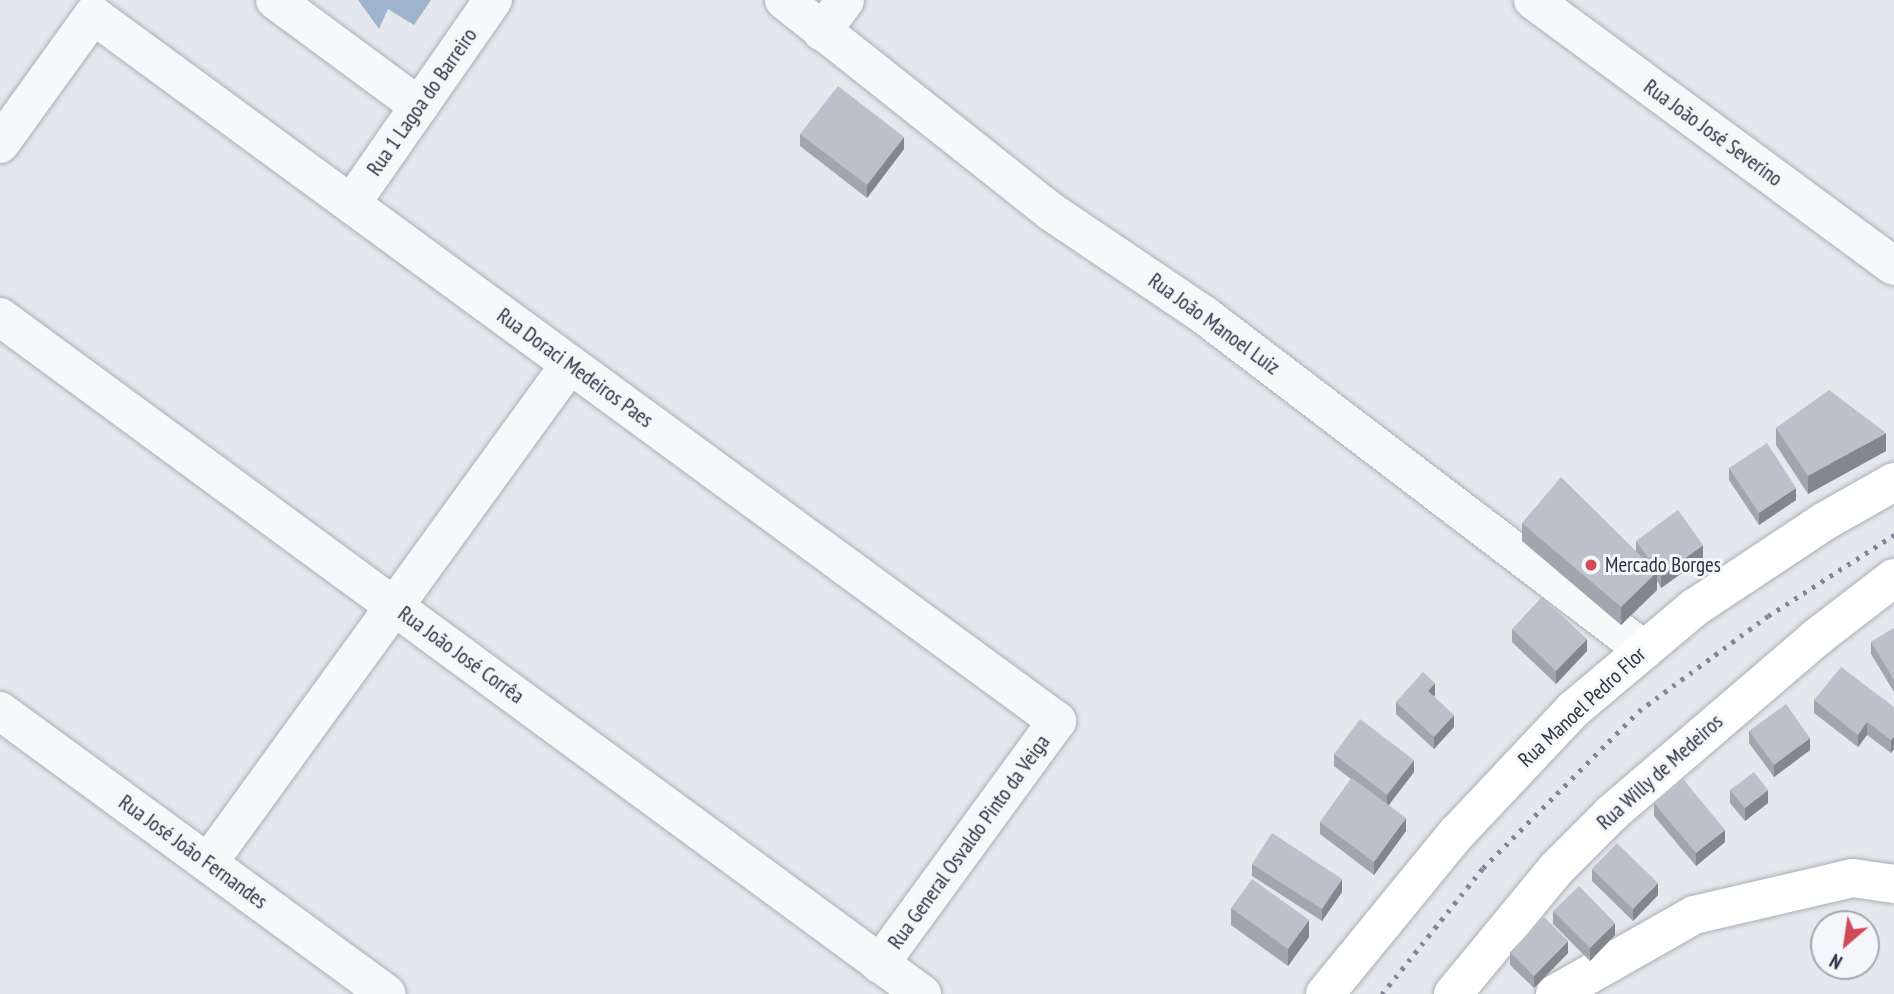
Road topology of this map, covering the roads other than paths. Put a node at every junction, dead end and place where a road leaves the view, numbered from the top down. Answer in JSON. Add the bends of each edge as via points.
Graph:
{"nodes":[{"id":1,"x":275,"y":0,"type":"edge"},
{"id":2,"x":493,"y":0,"type":"edge"},
{"id":3,"x":784,"y":0,"type":"edge"},
{"id":4,"x":845,"y":0,"type":"edge"},
{"id":5,"x":1533,"y":0,"type":"edge"},
{"id":6,"x":822,"y":32,"type":"junction"},
{"id":7,"x":419,"y":106,"type":"junction"},
{"id":8,"x":0,"y":144,"type":"edge"},
{"id":9,"x":351,"y":204,"type":"junction"},
{"id":10,"x":1894,"y":266,"type":"edge"},
{"id":11,"x":0,"y":317,"type":"edge"},
{"id":12,"x":570,"y":364,"type":"junction"},
{"id":13,"x":1894,"y":482,"type":"edge"},
{"id":14,"x":1889,"y":587,"type":"edge"},
{"id":15,"x":393,"y":606,"type":"junction"},
{"id":16,"x":1643,"y":650,"type":"junction"},
{"id":17,"x":0,"y":711,"type":"edge"},
{"id":18,"x":1057,"y":721,"type":"joint"},
{"id":19,"x":208,"y":863,"type":"junction"},
{"id":20,"x":1894,"y":884,"type":"edge"},
{"id":21,"x":880,"y":964,"type":"junction"},
{"id":22,"x":386,"y":994,"type":"edge"},
{"id":23,"x":922,"y":994,"type":"edge"},
{"id":24,"x":1325,"y":994,"type":"edge"},
{"id":25,"x":1454,"y":994,"type":"edge"},
{"id":26,"x":1555,"y":994,"type":"edge"}],
"edges":[{"from":1,"to":7,"type":"street"},
{"from":2,"to":7,"type":"street","name":"Rua 1 Lagoa do Barreiro"},
{"from":3,"to":6,"type":"street","name":"Rua João Manoel Luiz"},
{"from":4,"to":6,"type":"street"},
{"from":5,"to":10,"type":"street","name":"Rua João José Severino"},
{"from":6,"to":16,"type":"street","name":"Rua João Manoel Luiz","via":[[1053,213],[1204,315]]},
{"from":7,"to":9,"type":"street","name":"Rua 1 Lagoa do Barreiro"},
{"from":8,"to":9,"type":"street","name":"Rua Doraci Medeiros Paes","via":[[93,15]]},
{"from":9,"to":12,"type":"street","name":"Rua Doraci Medeiros Paes"},
{"from":11,"to":15,"type":"street","name":"Rua João José Corrêa"},
{"from":12,"to":15,"type":"street"},
{"from":12,"to":18,"type":"street","name":"Rua Doraci Medeiros Paes"},
{"from":13,"to":16,"type":"street","name":"Rua Manoel Pedro Flor","via":[[1756,565]]},
{"from":14,"to":25,"type":"street","name":"Rua Willy de Medeiros","via":[[1613,812],[1556,869]]},
{"from":15,"to":19,"type":"street"},
{"from":15,"to":21,"type":"street","name":"Rua João José Corrêa"},
{"from":16,"to":24,"type":"street","name":"Rua Manoel Pedro Flor","via":[[1574,709],[1514,771]]},
{"from":17,"to":19,"type":"street","name":"Rua José João Fernandes"},
{"from":18,"to":21,"type":"street","name":"Rua General Osvaldo Pinto da Veiga"},
{"from":19,"to":22,"type":"street","name":"Rua José João Fernandes"},
{"from":20,"to":26,"type":"street","via":[[1853,878],[1694,915]]},
{"from":21,"to":23,"type":"street","name":"Rua João José Corrêa"}]}
